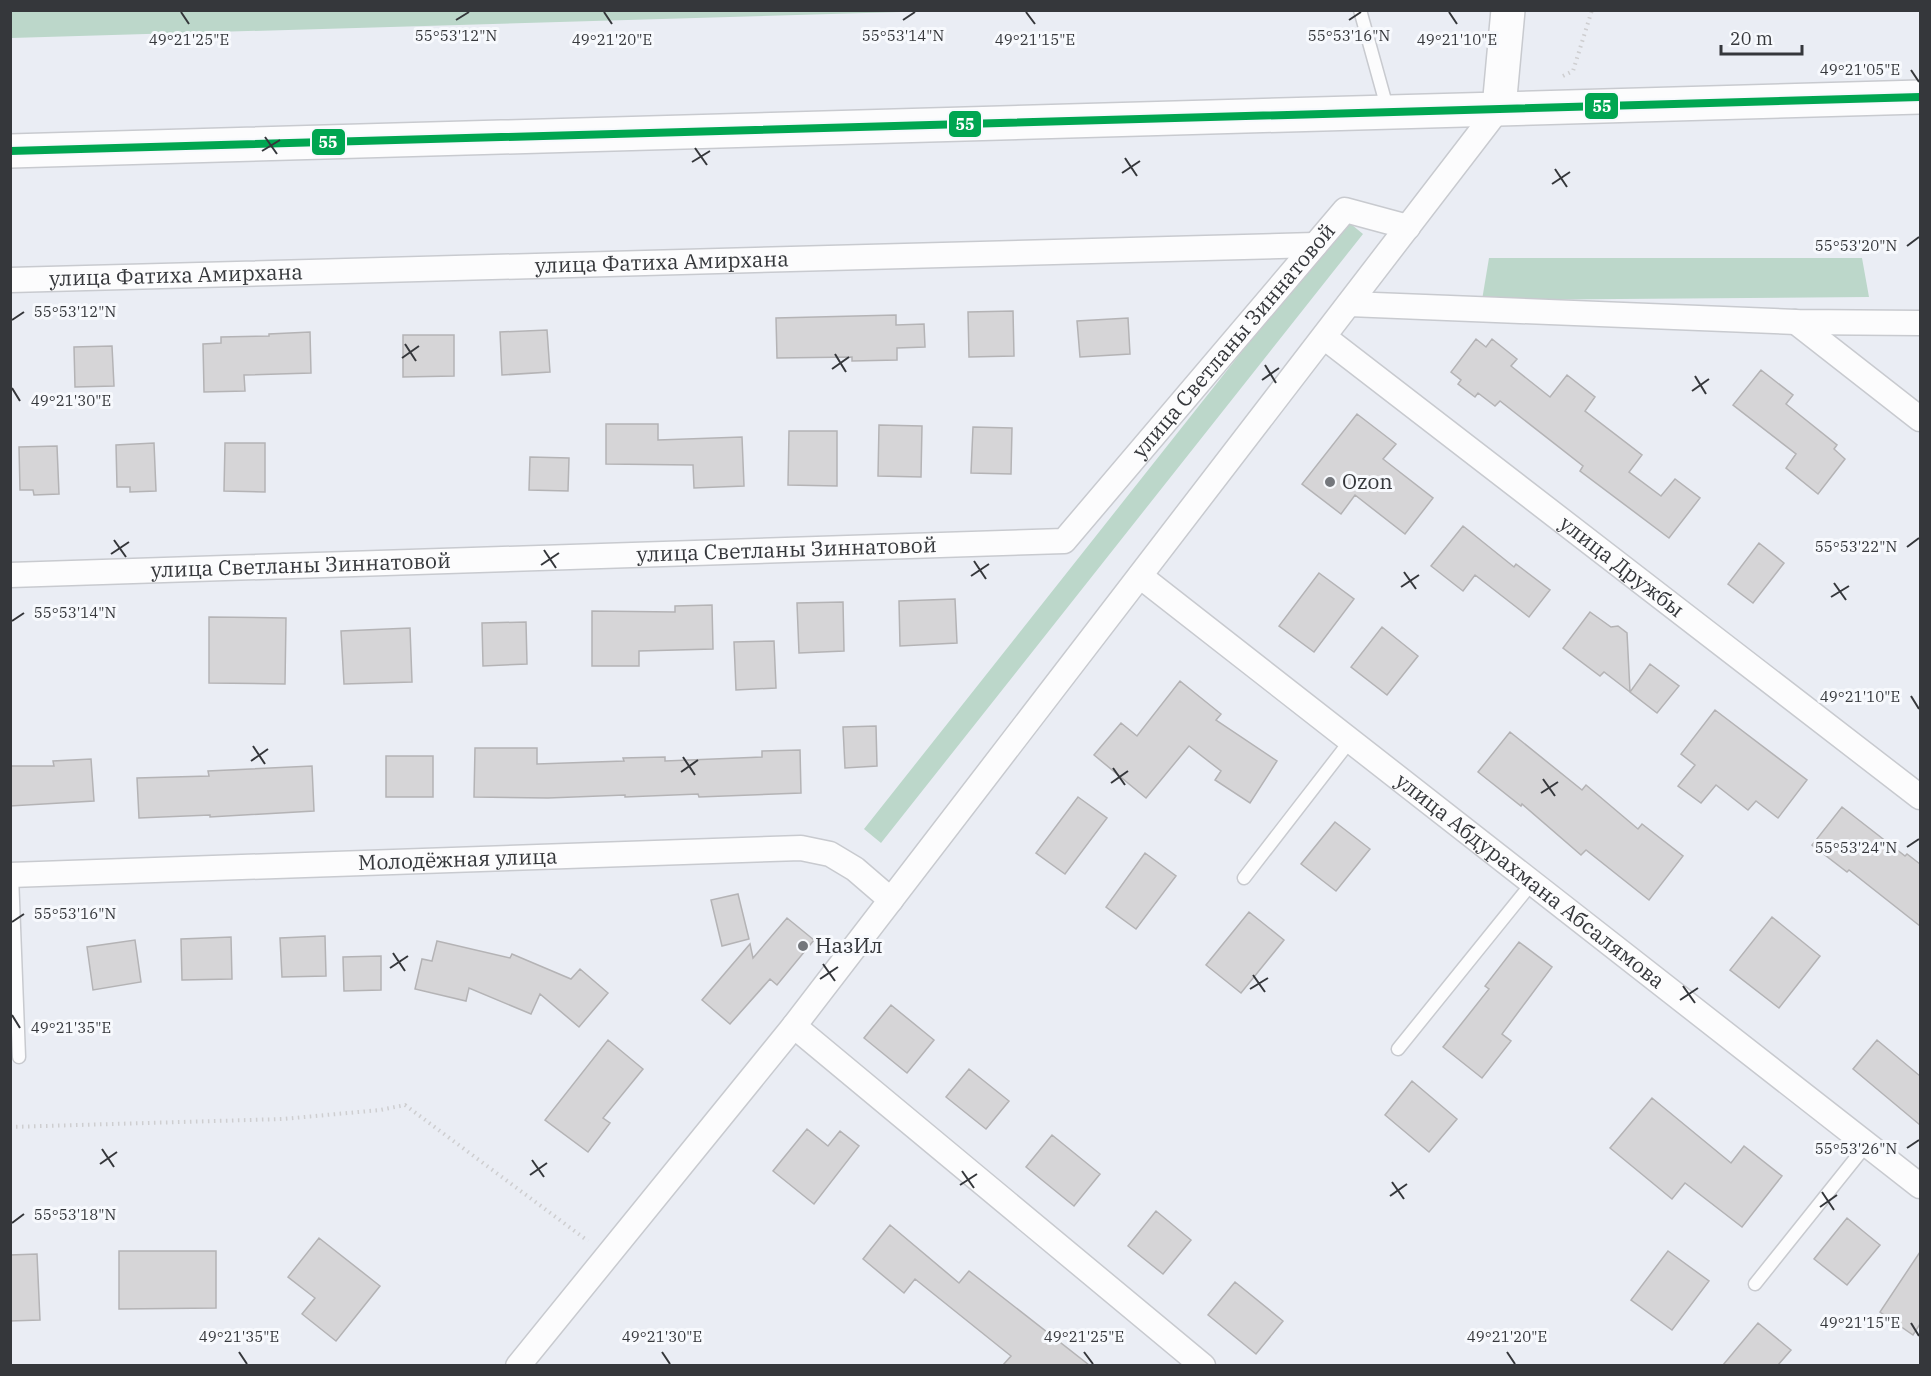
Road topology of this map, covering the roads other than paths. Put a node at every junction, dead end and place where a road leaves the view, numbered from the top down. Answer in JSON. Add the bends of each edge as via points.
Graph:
{"nodes":[{"id":1,"x":1360,"y":10,"type":"edge"},
{"id":2,"x":1508,"y":10,"type":"edge"},
{"id":3,"x":1920,"y":97,"type":"edge"},
{"id":4,"x":1499,"y":108,"type":"junction"},
{"id":5,"x":1388,"y":112,"type":"junction"},
{"id":6,"x":10,"y":151,"type":"edge"},
{"id":7,"x":1408,"y":227,"type":"junction"},
{"id":8,"x":1315,"y":245,"type":"junction"},
{"id":9,"x":10,"y":280,"type":"edge"},
{"id":10,"x":1349,"y":304,"type":"junction"},
{"id":11,"x":1796,"y":322,"type":"junction"},
{"id":12,"x":1920,"y":323,"type":"edge"},
{"id":13,"x":1324,"y":337,"type":"junction"},
{"id":14,"x":1920,"y":419,"type":"edge"},
{"id":15,"x":10,"y":575,"type":"edge"},
{"id":16,"x":1140,"y":576,"type":"junction"},
{"id":17,"x":1350,"y":741,"type":"junction"},
{"id":18,"x":1920,"y":797,"type":"edge"},
{"id":19,"x":11,"y":875,"type":"edge"},
{"id":20,"x":1244,"y":878,"type":"dead end"},
{"id":21,"x":1532,"y":883,"type":"junction"},
{"id":22,"x":891,"y":900,"type":"junction"},
{"id":23,"x":794,"y":1026,"type":"junction"},
{"id":24,"x":1398,"y":1048,"type":"dead end"},
{"id":25,"x":19,"y":1057,"type":"dead end"},
{"id":26,"x":1866,"y":1144,"type":"junction"},
{"id":27,"x":1920,"y":1186,"type":"edge"},
{"id":28,"x":1755,"y":1284,"type":"dead end"},
{"id":29,"x":518,"y":1365,"type":"edge"},
{"id":30,"x":1203,"y":1365,"type":"edge"}],
"edges":[{"from":1,"to":5,"type":"lane"},
{"from":2,"to":4,"type":"street"},
{"from":3,"to":4,"type":"street"},
{"from":4,"to":5,"type":"street"},
{"from":4,"to":7,"type":"street"},
{"from":5,"to":6,"type":"street"},
{"from":7,"to":8,"type":"street","name":"улица Светланы Зиннатовой","via":[[1345,210]]},
{"from":7,"to":10,"type":"street"},
{"from":8,"to":9,"type":"street","name":"улица Фатиха Амирхана"},
{"from":8,"to":15,"type":"street","name":"улица Светланы Зиннатовой","via":[[1064,541]]},
{"from":10,"to":11,"type":"street"},
{"from":10,"to":13,"type":"street"},
{"from":11,"to":12,"type":"street"},
{"from":11,"to":14,"type":"street"},
{"from":13,"to":16,"type":"street"},
{"from":13,"to":18,"type":"street","name":"улица Дружбы"},
{"from":16,"to":17,"type":"street","name":"улица Абдурахмана Абсалямова"},
{"from":16,"to":22,"type":"street"},
{"from":17,"to":20,"type":"lane"},
{"from":17,"to":21,"type":"street","name":"улица Абдурахмана Абсалямова"},
{"from":19,"to":22,"type":"street","name":"Молодёжная улица","via":[[801,848],[830,854],[855,869]]},
{"from":19,"to":25,"type":"lane"},
{"from":21,"to":24,"type":"lane"},
{"from":21,"to":26,"type":"street","name":"улица Абдурахмана Абсалямова"},
{"from":22,"to":23,"type":"street"},
{"from":23,"to":29,"type":"street"},
{"from":23,"to":30,"type":"street"},
{"from":26,"to":27,"type":"street","name":"улица Абдурахмана Абсалямова"},
{"from":26,"to":28,"type":"lane"}]}
